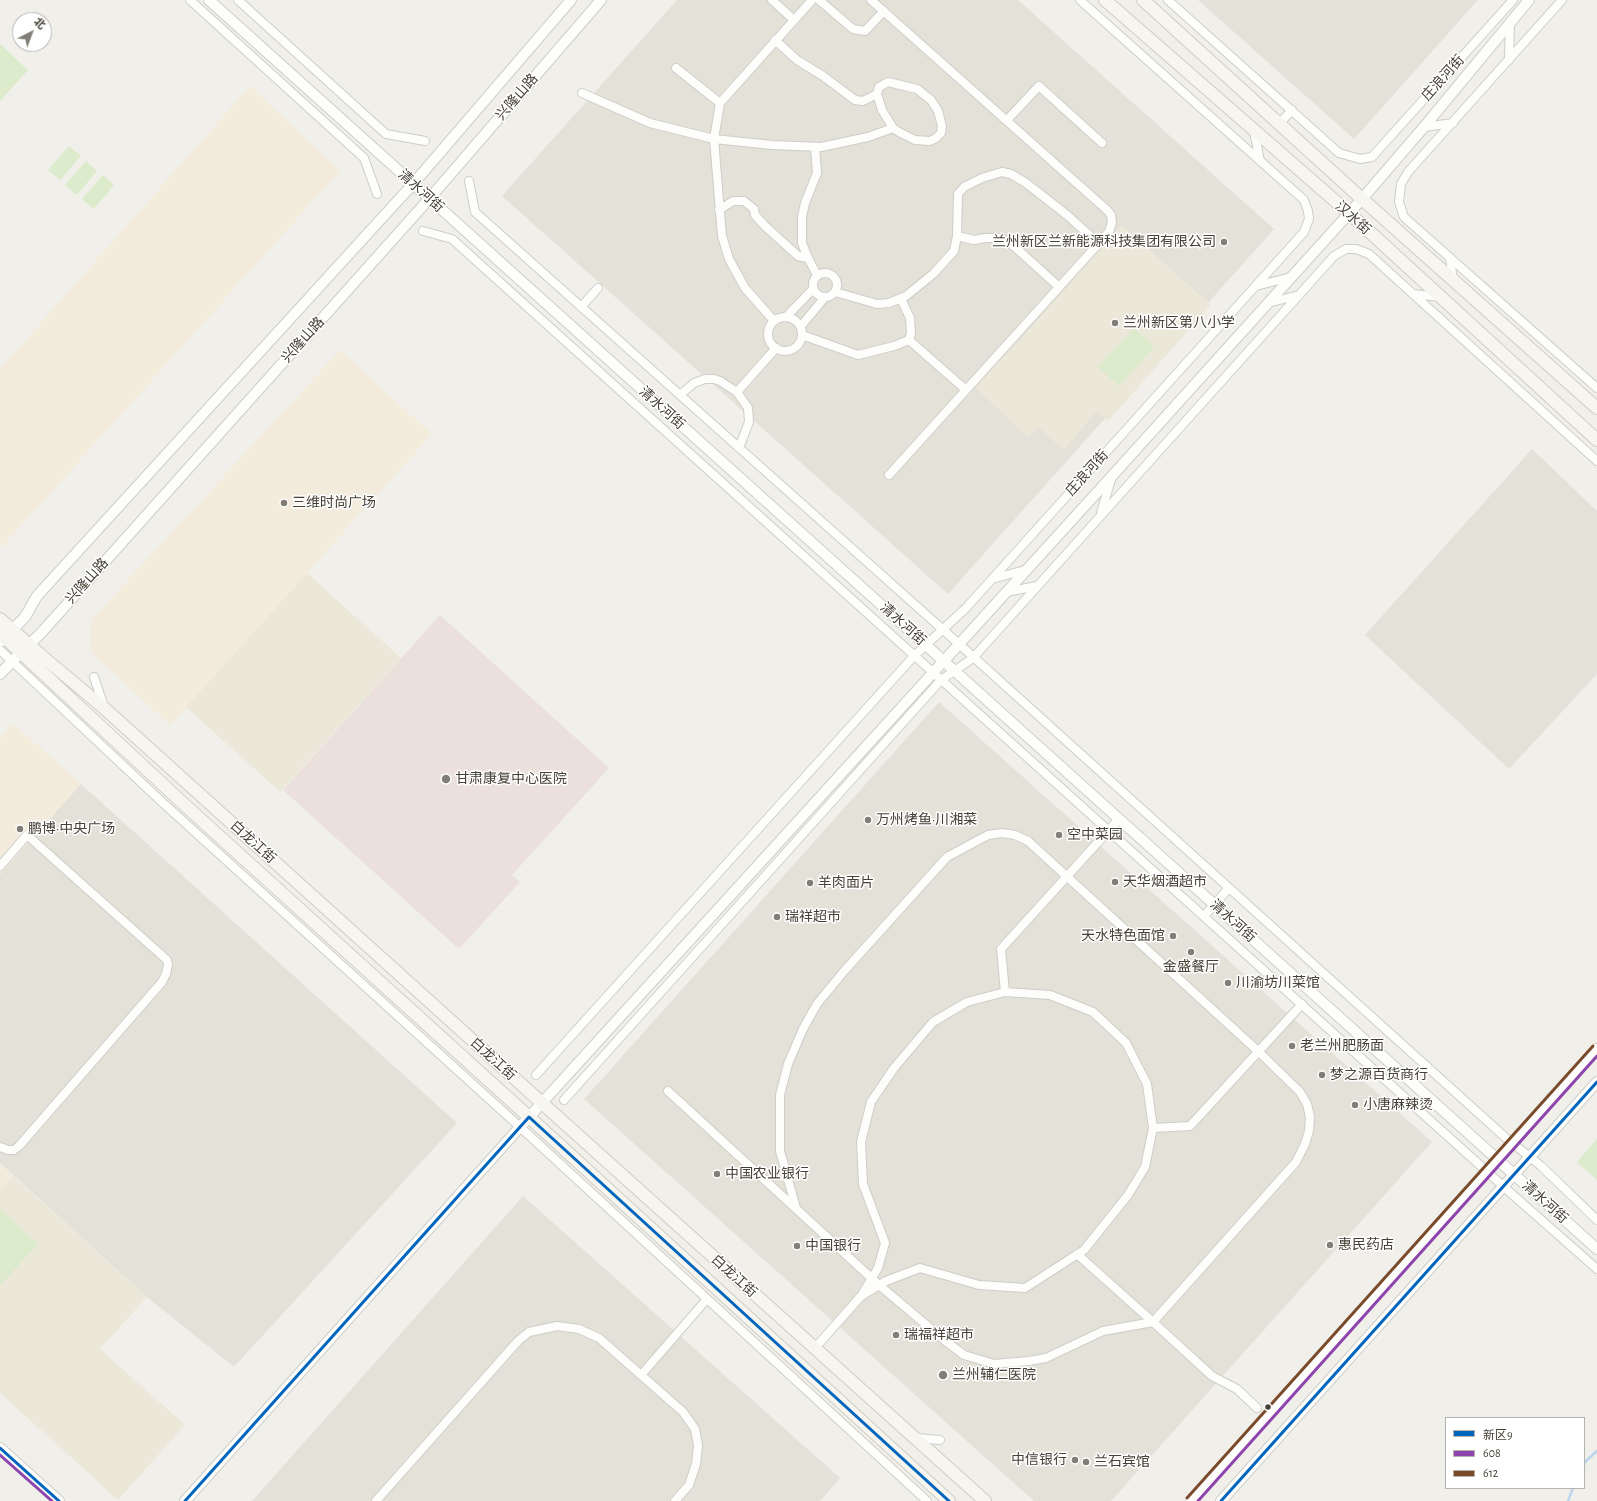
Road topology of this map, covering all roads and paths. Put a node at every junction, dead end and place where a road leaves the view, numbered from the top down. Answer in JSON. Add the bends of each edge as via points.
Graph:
{"nodes":[{"id":1,"x":190,"y":0,"type":"edge"},
{"id":2,"x":209,"y":0,"type":"edge"},
{"id":3,"x":238,"y":0,"type":"edge"},
{"id":4,"x":571,"y":0,"type":"edge"},
{"id":5,"x":601,"y":0,"type":"edge"},
{"id":6,"x":772,"y":0,"type":"edge"},
{"id":7,"x":819,"y":0,"type":"edge"},
{"id":8,"x":871,"y":0,"type":"edge"},
{"id":9,"x":1080,"y":0,"type":"edge"},
{"id":10,"x":1105,"y":0,"type":"edge"},
{"id":11,"x":1143,"y":0,"type":"edge"},
{"id":12,"x":1168,"y":0,"type":"edge"},
{"id":13,"x":1513,"y":0,"type":"edge"},
{"id":14,"x":1529,"y":0,"type":"edge"},
{"id":15,"x":1562,"y":0,"type":"edge"},
{"id":16,"x":809,"y":1,"type":"edge"},
{"id":17,"x":884,"y":11,"type":"junction"},
{"id":18,"x":794,"y":20,"type":"junction"},
{"id":19,"x":1510,"y":23,"type":"junction"},
{"id":20,"x":775,"y":40,"type":"junction"},
{"id":21,"x":1509,"y":60,"type":"junction"},
{"id":22,"x":676,"y":68,"type":"dead end"},
{"id":23,"x":582,"y":93,"type":"dead end"},
{"id":24,"x":877,"y":94,"type":"junction"},
{"id":25,"x":720,"y":103,"type":"junction"},
{"id":26,"x":1292,"y":110,"type":"junction"},
{"id":27,"x":1007,"y":120,"type":"junction"},
{"id":28,"x":1453,"y":123,"type":"junction"},
{"id":29,"x":1279,"y":124,"type":"junction"},
{"id":30,"x":1424,"y":127,"type":"junction"},
{"id":31,"x":893,"y":128,"type":"junction"},
{"id":32,"x":1254,"y":131,"type":"junction"},
{"id":33,"x":714,"y":139,"type":"junction"},
{"id":34,"x":1296,"y":140,"type":"junction"},
{"id":35,"x":425,"y":141,"type":"dead end"},
{"id":36,"x":1102,"y":143,"type":"dead end"},
{"id":37,"x":815,"y":147,"type":"junction"},
{"id":38,"x":1282,"y":156,"type":"junction"},
{"id":39,"x":1260,"y":161,"type":"junction"},
{"id":40,"x":468,"y":180,"type":"dead end"},
{"id":41,"x":413,"y":184,"type":"junction"},
{"id":42,"x":377,"y":194,"type":"dead end"},
{"id":43,"x":429,"y":198,"type":"junction"},
{"id":44,"x":1362,"y":199,"type":"junction"},
{"id":45,"x":719,"y":210,"type":"junction"},
{"id":46,"x":1348,"y":213,"type":"junction"},
{"id":47,"x":424,"y":231,"type":"dead end"},
{"id":48,"x":957,"y":236,"type":"junction"},
{"id":49,"x":1098,"y":243,"type":"junction"},
{"id":50,"x":808,"y":258,"type":"junction"},
{"id":51,"x":1450,"y":258,"type":"junction"},
{"id":52,"x":817,"y":275,"type":"junction"},
{"id":53,"x":1291,"y":277,"type":"junction"},
{"id":54,"x":1453,"y":280,"type":"junction"},
{"id":55,"x":1256,"y":286,"type":"junction"},
{"id":56,"x":1059,"y":287,"type":"junction"},
{"id":57,"x":598,"y":288,"type":"dead end"},
{"id":58,"x":813,"y":289,"type":"junction"},
{"id":59,"x":835,"y":292,"type":"junction"},
{"id":60,"x":1299,"y":294,"type":"junction"},
{"id":61,"x":1413,"y":294,"type":"junction"},
{"id":62,"x":825,"y":297,"type":"junction"},
{"id":63,"x":1440,"y":297,"type":"junction"},
{"id":64,"x":901,"y":299,"type":"junction"},
{"id":65,"x":1268,"y":303,"type":"junction"},
{"id":66,"x":581,"y":307,"type":"junction"},
{"id":67,"x":786,"y":316,"type":"junction"},
{"id":68,"x":774,"y":321,"type":"junction"},
{"id":69,"x":800,"y":326,"type":"junction"},
{"id":70,"x":802,"y":335,"type":"junction"},
{"id":71,"x":909,"y":340,"type":"junction"},
{"id":72,"x":776,"y":348,"type":"junction"},
{"id":73,"x":1597,"y":388,"type":"edge"},
{"id":74,"x":966,"y":390,"type":"junction"},
{"id":75,"x":736,"y":392,"type":"junction"},
{"id":76,"x":680,"y":395,"type":"junction"},
{"id":77,"x":1597,"y":408,"type":"edge"},
{"id":78,"x":1597,"y":440,"type":"edge"},
{"id":79,"x":739,"y":448,"type":"junction"},
{"id":80,"x":1597,"y":461,"type":"edge"},
{"id":81,"x":889,"y":475,"type":"dead end"},
{"id":82,"x":1112,"y":476,"type":"junction"},
{"id":83,"x":1100,"y":516,"type":"junction"},
{"id":84,"x":1026,"y":570,"type":"junction"},
{"id":85,"x":992,"y":578,"type":"junction"},
{"id":86,"x":1037,"y":586,"type":"junction"},
{"id":87,"x":1006,"y":592,"type":"junction"},
{"id":88,"x":0,"y":619,"type":"edge"},
{"id":89,"x":942,"y":630,"type":"junction"},
{"id":90,"x":4,"y":636,"type":"edge"},
{"id":91,"x":959,"y":644,"type":"junction"},
{"id":92,"x":926,"y":645,"type":"junction"},
{"id":93,"x":25,"y":648,"type":"junction"},
{"id":94,"x":0,"y":650,"type":"edge"},
{"id":95,"x":914,"y":656,"type":"junction"},
{"id":96,"x":973,"y":658,"type":"junction"},
{"id":97,"x":12,"y":661,"type":"junction"},
{"id":98,"x":944,"y":661,"type":"junction"},
{"id":99,"x":954,"y":671,"type":"junction"},
{"id":100,"x":934,"y":672,"type":"junction"},
{"id":101,"x":0,"y":674,"type":"edge"},
{"id":102,"x":94,"y":677,"type":"dead end"},
{"id":103,"x":942,"y":680,"type":"junction"},
{"id":104,"x":77,"y":705,"type":"junction"},
{"id":105,"x":104,"y":708,"type":"junction"},
{"id":106,"x":88,"y":732,"type":"junction"},
{"id":107,"x":162,"y":802,"type":"junction"},
{"id":108,"x":187,"y":807,"type":"junction"},
{"id":109,"x":1119,"y":819,"type":"junction"},
{"id":110,"x":1109,"y":831,"type":"junction"},
{"id":111,"x":0,"y":866,"type":"edge"},
{"id":112,"x":1068,"y":876,"type":"junction"},
{"id":113,"x":1229,"y":888,"type":"junction"},
{"id":114,"x":1214,"y":905,"type":"junction"},
{"id":115,"x":1204,"y":916,"type":"junction"},
{"id":116,"x":1005,"y":992,"type":"junction"},
{"id":117,"x":1302,"y":1004,"type":"junction"},
{"id":118,"x":1597,"y":1048,"type":"edge"},
{"id":119,"x":1259,"y":1052,"type":"junction"},
{"id":120,"x":536,"y":1075,"type":"dead end"},
{"id":121,"x":1597,"y":1082,"type":"edge"},
{"id":122,"x":668,"y":1091,"type":"dead end"},
{"id":123,"x":564,"y":1100,"type":"dead end"},
{"id":124,"x":542,"y":1103,"type":"junction"},
{"id":125,"x":529,"y":1117,"type":"junction"},
{"id":126,"x":520,"y":1127,"type":"junction"},
{"id":127,"x":1153,"y":1128,"type":"junction"},
{"id":128,"x":1512,"y":1143,"type":"junction"},
{"id":129,"x":0,"y":1147,"type":"edge"},
{"id":130,"x":1530,"y":1157,"type":"junction"},
{"id":131,"x":1497,"y":1159,"type":"junction"},
{"id":132,"x":1487,"y":1171,"type":"junction"},
{"id":133,"x":1514,"y":1174,"type":"junction"},
{"id":134,"x":1504,"y":1186,"type":"junction"},
{"id":135,"x":796,"y":1208,"type":"junction"},
{"id":136,"x":1597,"y":1220,"type":"edge"},
{"id":137,"x":1597,"y":1249,"type":"edge"},
{"id":138,"x":1077,"y":1254,"type":"junction"},
{"id":139,"x":1597,"y":1269,"type":"edge"},
{"id":140,"x":872,"y":1278,"type":"junction"},
{"id":141,"x":879,"y":1285,"type":"junction"},
{"id":142,"x":861,"y":1296,"type":"junction"},
{"id":143,"x":708,"y":1299,"type":"junction"},
{"id":144,"x":1153,"y":1322,"type":"junction"},
{"id":145,"x":815,"y":1348,"type":"junction"},
{"id":146,"x":641,"y":1375,"type":"junction"},
{"id":147,"x":1257,"y":1408,"type":"dead end"},
{"id":148,"x":914,"y":1438,"type":"junction"},
{"id":149,"x":940,"y":1440,"type":"dead end"},
{"id":150,"x":0,"y":1448,"type":"edge"},
{"id":151,"x":59,"y":1501,"type":"edge"},
{"id":152,"x":185,"y":1501,"type":"edge"},
{"id":153,"x":376,"y":1501,"type":"edge"},
{"id":154,"x":675,"y":1501,"type":"edge"},
{"id":155,"x":927,"y":1501,"type":"edge"},
{"id":156,"x":949,"y":1501,"type":"edge"},
{"id":157,"x":985,"y":1501,"type":"edge"},
{"id":158,"x":1191,"y":1501,"type":"edge"},
{"id":159,"x":1221,"y":1501,"type":"edge"}],
"edges":[{"from":1,"to":42,"type":"street","via":[[364,158]]},
{"from":2,"to":41,"type":"street","name":"清水河街"},
{"from":3,"to":35,"type":"street","via":[[386,134]]},
{"from":4,"to":41,"type":"street","name":"兴隆山路"},
{"from":5,"to":43,"type":"street","name":"兴隆山路"},
{"from":6,"to":18,"type":"street"},
{"from":7,"to":17,"type":"street","via":[[853,29],[865,31]]},
{"from":8,"to":17,"type":"street"},
{"from":9,"to":39,"type":"street"},
{"from":10,"to":32,"type":"main road","name":"汉水街"},
{"from":11,"to":29,"type":"main road","name":"汉水街"},
{"from":12,"to":26,"type":"street"},
{"from":13,"to":26,"type":"street","name":"庄浪河街","via":[[1372,157],[1360,159],[1339,152]]},
{"from":14,"to":19,"type":"street"},
{"from":15,"to":21,"type":"street"},
{"from":16,"to":18,"type":"street"},
{"from":17,"to":27,"type":"street"},
{"from":18,"to":20,"type":"street"},
{"from":19,"to":21,"type":"street"},
{"from":19,"to":30,"type":"street"},
{"from":20,"to":24,"type":"street","via":[[797,60],[855,100],[863,101]]},
{"from":20,"to":25,"type":"street"},
{"from":21,"to":28,"type":"street"},
{"from":22,"to":25,"type":"street"},
{"from":23,"to":33,"type":"street","via":[[650,123]]},
{"from":24,"to":31,"type":"street","via":[[882,110]]},
{"from":24,"to":31,"type":"street","via":[[882,85],[888,82],[917,89],[935,105],[942,126],[939,136],[930,141],[916,140]]},
{"from":25,"to":33,"type":"street"},
{"from":26,"to":29,"type":"street"},
{"from":27,"to":36,"type":"street","via":[[1039,86]]},
{"from":27,"to":49,"type":"street","via":[[1109,212],[1112,219],[1111,229]]},
{"from":28,"to":30,"type":"street"},
{"from":28,"to":51,"type":"street","via":[[1404,177],[1398,197],[1404,217]]},
{"from":29,"to":34,"type":"main road","name":"汉水街"},
{"from":30,"to":44,"type":"street"},
{"from":31,"to":37,"type":"street","via":[[868,137]]},
{"from":32,"to":38,"type":"main road","name":"汉水街"},
{"from":32,"to":39,"type":"street"},
{"from":33,"to":37,"type":"street"},
{"from":33,"to":45,"type":"street"},
{"from":34,"to":38,"type":"main road"},
{"from":34,"to":44,"type":"main road","name":"汉水街"},
{"from":37,"to":50,"type":"street","via":[[817,173],[802,217],[802,243]]},
{"from":38,"to":46,"type":"main road","name":"汉水街"},
{"from":39,"to":55,"type":"street","name":"庄浪河街","via":[[1304,200],[1309,219],[1304,232]]},
{"from":40,"to":66,"type":"street","via":[[475,212]]},
{"from":41,"to":43,"type":"street","name":"清水河街"},
{"from":41,"to":90,"type":"street","name":"兴隆山路","via":[[37,596],[25,617]]},
{"from":43,"to":92,"type":"street","name":"清水河街"},
{"from":43,"to":93,"type":"street","name":"兴隆山路"},
{"from":44,"to":46,"type":"street"},
{"from":44,"to":54,"type":"main road","name":"汉水街"},
{"from":45,"to":50,"type":"street","via":[[733,201],[744,201],[754,209],[755,215],[770,231],[798,256]]},
{"from":45,"to":68,"type":"street","via":[[722,236],[729,259],[745,288]]},
{"from":46,"to":53,"type":"street"},
{"from":46,"to":63,"type":"main road","name":"汉水街"},
{"from":47,"to":95,"type":"street","via":[[452,240]]},
{"from":48,"to":49,"type":"street","via":[[958,194],[964,187],[1002,172],[1026,183]]},
{"from":48,"to":56,"type":"street","via":[[974,240],[1001,238],[1016,248]]},
{"from":48,"to":64,"type":"street","via":[[954,251],[946,260],[933,274]]},
{"from":49,"to":56,"type":"street"},
{"from":50,"to":52,"type":"street"},
{"from":51,"to":54,"type":"street"},
{"from":51,"to":73,"type":"street"},
{"from":52,"to":58,"type":"street","via":[[813,281]]},
{"from":52,"to":59,"type":"street","via":[[825,272],[832,275],[837,281]]},
{"from":53,"to":55,"type":"street"},
{"from":53,"to":65,"type":"street"},
{"from":54,"to":77,"type":"main road","name":"汉水街"},
{"from":55,"to":85,"type":"street","name":"庄浪河街"},
{"from":56,"to":74,"type":"street"},
{"from":57,"to":66,"type":"street"},
{"from":58,"to":62,"type":"street","via":[[817,295]]},
{"from":58,"to":67,"type":"street"},
{"from":59,"to":62,"type":"street"},
{"from":59,"to":64,"type":"street","via":[[877,304]]},
{"from":60,"to":61,"type":"street","via":[[1334,256],[1346,249],[1356,249],[1369,254]]},
{"from":60,"to":65,"type":"street"},
{"from":60,"to":83,"type":"street"},
{"from":61,"to":63,"type":"street"},
{"from":61,"to":80,"type":"street"},
{"from":62,"to":69,"type":"street"},
{"from":63,"to":78,"type":"main road","name":"汉水街"},
{"from":64,"to":71,"type":"street","via":[[910,318]]},
{"from":65,"to":82,"type":"street"},
{"from":66,"to":76,"type":"street"},
{"from":67,"to":68,"type":"street"},
{"from":67,"to":69,"type":"street","via":[[795,319]]},
{"from":68,"to":72,"type":"street","via":[[769,328],[768,337]]},
{"from":69,"to":70,"type":"street"},
{"from":70,"to":71,"type":"street","via":[[858,356]]},
{"from":70,"to":72,"type":"street","via":[[793,349],[784,351]]},
{"from":71,"to":74,"type":"street"},
{"from":72,"to":75,"type":"street"},
{"from":74,"to":81,"type":"street"},
{"from":75,"to":76,"type":"street","via":[[714,379],[705,379],[694,383]]},
{"from":75,"to":79,"type":"street","via":[[748,408],[749,422]]},
{"from":76,"to":79,"type":"street"},
{"from":79,"to":89,"type":"street"},
{"from":82,"to":83,"type":"street"},
{"from":82,"to":84,"type":"street"},
{"from":83,"to":86,"type":"street"},
{"from":84,"to":85,"type":"street"},
{"from":84,"to":87,"type":"street"},
{"from":85,"to":89,"type":"street","name":"庄浪河街","via":[[966,608]]},
{"from":86,"to":87,"type":"street"},
{"from":86,"to":96,"type":"street"},
{"from":87,"to":91,"type":"street"},
{"from":88,"to":90,"type":"main road","name":"白龙江街"},
{"from":89,"to":91,"type":"street"},
{"from":89,"to":92,"type":"street","name":"庄浪河街"},
{"from":90,"to":93,"type":"main road","name":"白龙江街"},
{"from":91,"to":96,"type":"street"},
{"from":91,"to":98,"type":"street"},
{"from":92,"to":95,"type":"street","name":"庄浪河街"},
{"from":92,"to":98,"type":"street","name":"清水河街"},
{"from":93,"to":97,"type":"street","name":"兴隆山路"},
{"from":93,"to":104,"type":"main road","name":"白龙江街"},
{"from":93,"to":105,"type":"main road","name":"白龙江街"},
{"from":94,"to":97,"type":"street"},
{"from":95,"to":100,"type":"street"},
{"from":95,"to":120,"type":"street","name":"庄浪河街"},
{"from":96,"to":99,"type":"street"},
{"from":96,"to":113,"type":"street"},
{"from":97,"to":101,"type":"street","name":"兴隆山路"},
{"from":97,"to":106,"type":"street"},
{"from":98,"to":99,"type":"street","name":"清水河街"},
{"from":98,"to":100,"type":"street"},
{"from":99,"to":103,"type":"street"},
{"from":99,"to":109,"type":"street","name":"清水河街"},
{"from":100,"to":103,"type":"street"},
{"from":100,"to":124,"type":"street"},
{"from":102,"to":105,"type":"street"},
{"from":103,"to":110,"type":"street"},
{"from":103,"to":123,"type":"street"},
{"from":104,"to":106,"type":"street"},
{"from":104,"to":108,"type":"main road","name":"白龙江街"},
{"from":105,"to":124,"type":"main road","name":"白龙江街"},
{"from":106,"to":107,"type":"street"},
{"from":107,"to":108,"type":"street"},
{"from":107,"to":126,"type":"street"},
{"from":108,"to":125,"type":"main road","name":"白龙江街"},
{"from":109,"to":110,"type":"street"},
{"from":109,"to":114,"type":"street","name":"清水河街"},
{"from":110,"to":112,"type":"street"},
{"from":110,"to":115,"type":"street"},
{"from":111,"to":129,"type":"street","via":[[28,835],[167,960],[168,965],[162,982],[18,1146],[14,1150]]},
{"from":112,"to":116,"type":"street","via":[[1001,949]]},
{"from":112,"to":119,"type":"street"},
{"from":112,"to":135,"type":"street","via":[[1028,841],[1002,833],[988,835],[947,857],[817,1004],[788,1064],[780,1095],[780,1151]]},
{"from":113,"to":114,"type":"street"},
{"from":113,"to":128,"type":"street"},
{"from":114,"to":115,"type":"street"},
{"from":114,"to":131,"type":"street","name":"清水河街"},
{"from":115,"to":117,"type":"street"},
{"from":116,"to":127,"type":"street","via":[[1050,995],[1093,1012],[1126,1043],[1130,1050],[1147,1084]]},
{"from":116,"to":140,"type":"street","via":[[967,1002],[933,1022],[894,1068],[871,1102],[861,1142],[863,1184],[885,1243],[878,1268]]},
{"from":117,"to":119,"type":"street"},
{"from":117,"to":132,"type":"street"},
{"from":118,"to":128,"type":"street"},
{"from":119,"to":127,"type":"street","via":[[1190,1126]]},
{"from":119,"to":144,"type":"street","via":[[1300,1092],[1307,1104],[1310,1117],[1305,1144],[1296,1162]]},
{"from":121,"to":130,"type":"street"},
{"from":122,"to":135,"type":"street"},
{"from":124,"to":125,"type":"street"},
{"from":124,"to":145,"type":"main road","name":"白龙江街"},
{"from":125,"to":126,"type":"street"},
{"from":125,"to":156,"type":"main road","name":"白龙江街"},
{"from":126,"to":143,"type":"street"},
{"from":126,"to":152,"type":"street"},
{"from":127,"to":138,"type":"street","via":[[1145,1167],[1135,1184],[1084,1250]]},
{"from":128,"to":130,"type":"street"},
{"from":128,"to":131,"type":"street"},
{"from":130,"to":133,"type":"street"},
{"from":130,"to":136,"type":"street"},
{"from":131,"to":132,"type":"street"},
{"from":131,"to":133,"type":"street","name":"清水河街"},
{"from":132,"to":134,"type":"street"},
{"from":132,"to":158,"type":"street"},
{"from":133,"to":134,"type":"street"},
{"from":133,"to":137,"type":"street","name":"清水河街"},
{"from":134,"to":139,"type":"street"},
{"from":134,"to":159,"type":"street"},
{"from":135,"to":140,"type":"street"},
{"from":138,"to":141,"type":"street","via":[[1025,1288],[979,1285],[920,1268]]},
{"from":138,"to":144,"type":"street"},
{"from":140,"to":141,"type":"street"},
{"from":140,"to":142,"type":"street"},
{"from":141,"to":142,"type":"street"},
{"from":141,"to":144,"type":"street","via":[[964,1355],[994,1364],[1029,1362],[1046,1358],[1103,1330]]},
{"from":142,"to":145,"type":"street"},
{"from":143,"to":146,"type":"street"},
{"from":143,"to":155,"type":"street"},
{"from":144,"to":147,"type":"street","via":[[1212,1376],[1237,1389]]},
{"from":145,"to":148,"type":"main road","name":"白龙江街"},
{"from":146,"to":153,"type":"street","via":[[599,1338],[579,1329],[557,1326],[529,1332],[518,1341]]},
{"from":146,"to":154,"type":"street","via":[[683,1412],[695,1429],[698,1445],[696,1464],[689,1485]]},
{"from":148,"to":149,"type":"street"},
{"from":148,"to":157,"type":"main road","name":"白龙江街"},
{"from":150,"to":151,"type":"street"}]}
